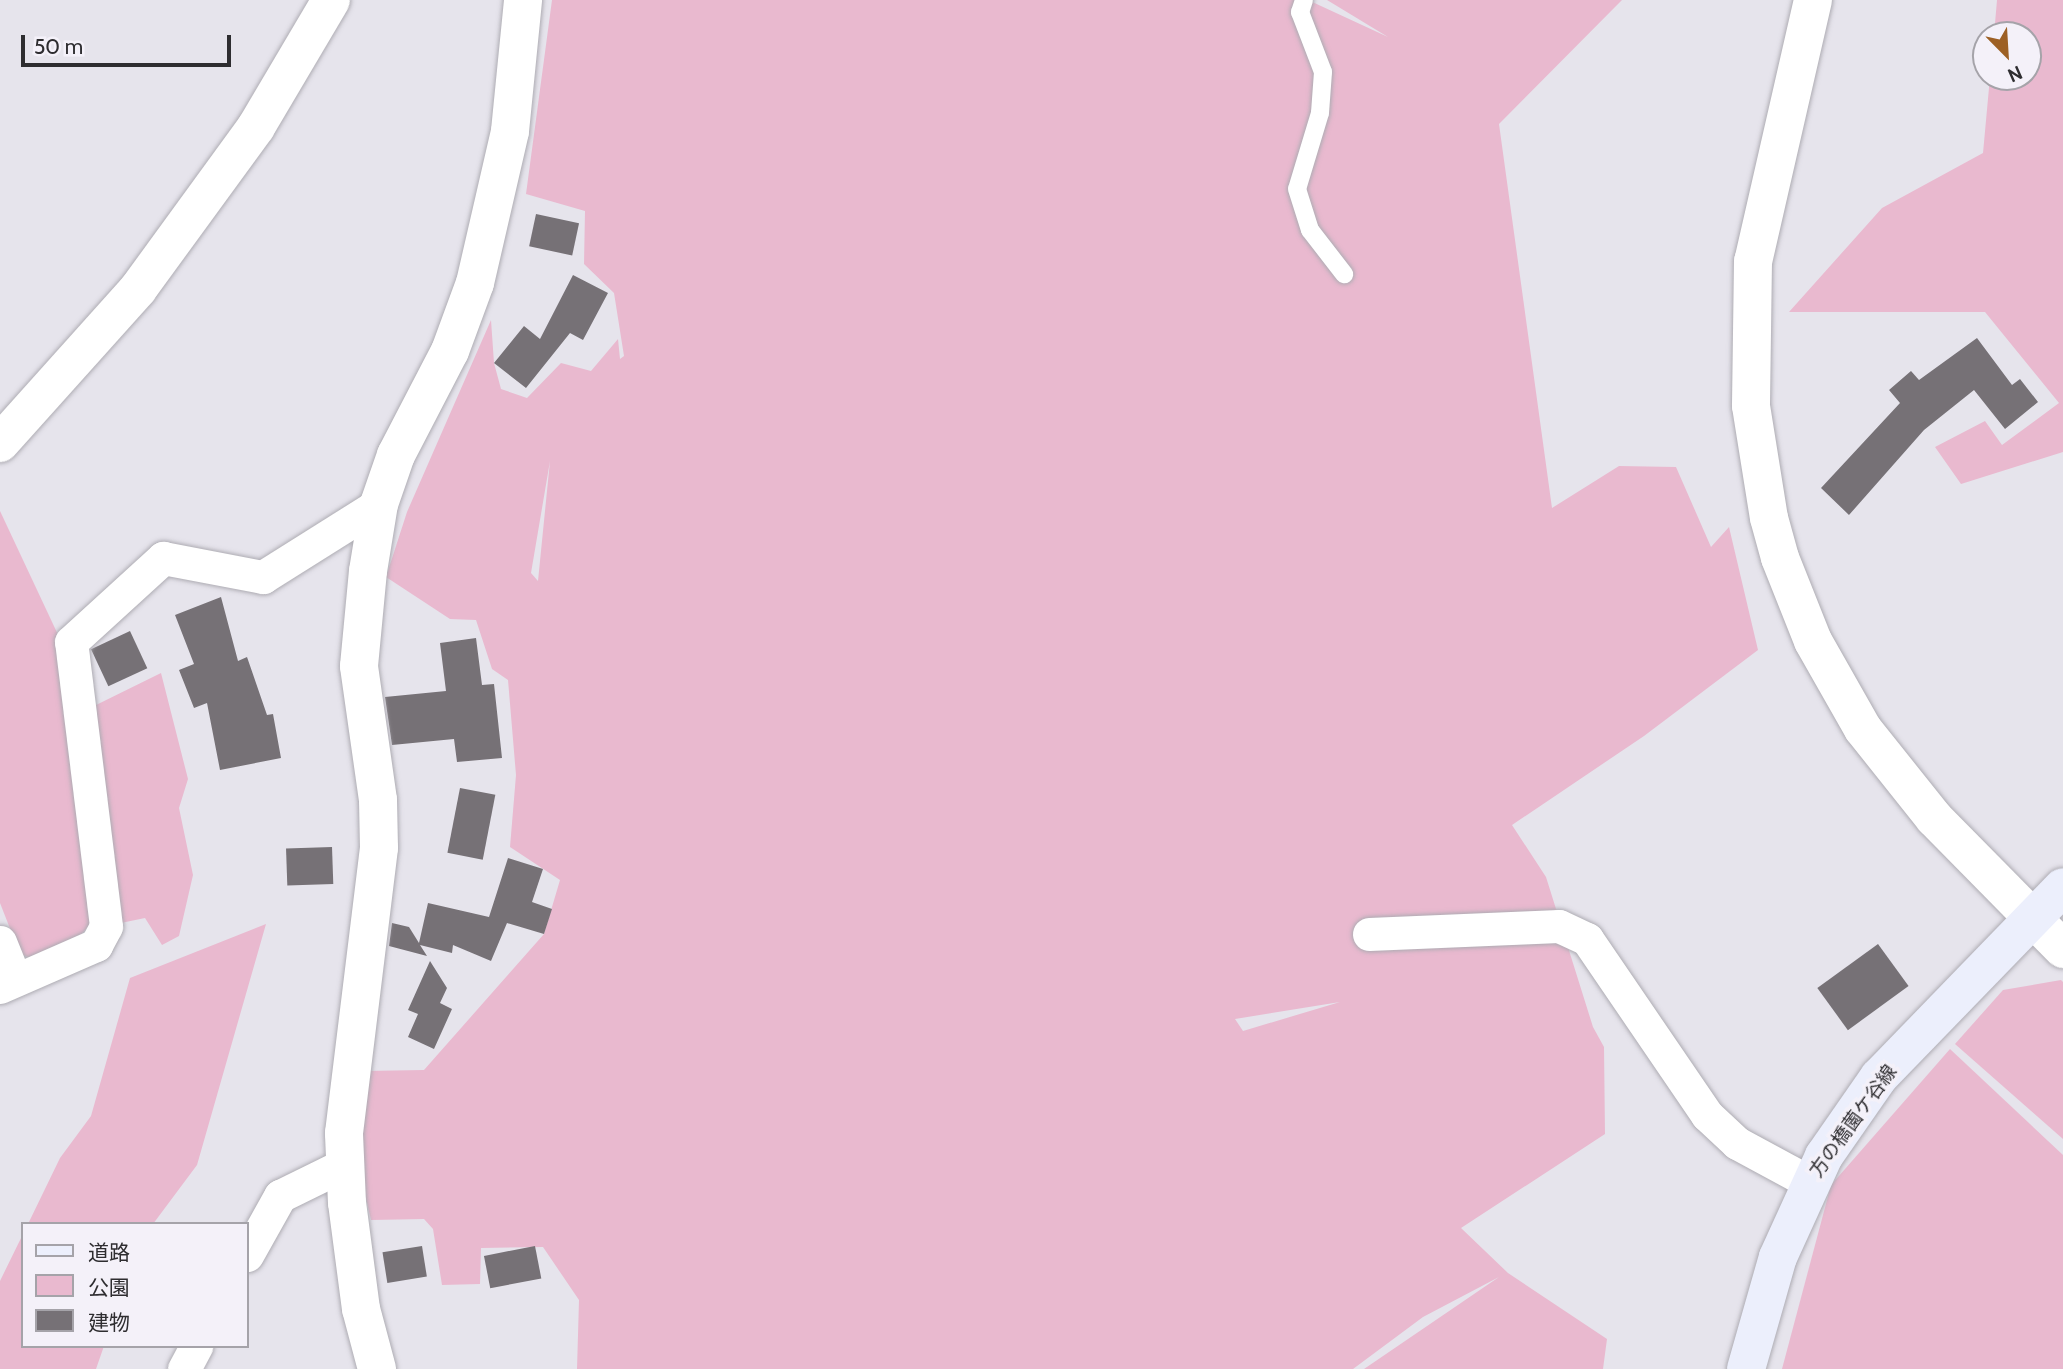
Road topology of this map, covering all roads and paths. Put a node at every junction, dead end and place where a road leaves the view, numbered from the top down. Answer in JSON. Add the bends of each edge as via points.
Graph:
{"nodes":[{"id":1,"x":331,"y":0,"type":"edge"},
{"id":2,"x":523,"y":0,"type":"edge"},
{"id":3,"x":1304,"y":0,"type":"edge"},
{"id":4,"x":1813,"y":0,"type":"edge"},
{"id":5,"x":1344,"y":274,"type":"dead end"},
{"id":6,"x":0,"y":443,"type":"edge"},
{"id":7,"x":379,"y":504,"type":"junction"},
{"id":8,"x":2063,"y":887,"type":"edge"},
{"id":9,"x":2033,"y":918,"type":"junction"},
{"id":10,"x":1369,"y":934,"type":"dead end"},
{"id":11,"x":0,"y":942,"type":"edge"},
{"id":12,"x":2063,"y":949,"type":"edge"},
{"id":13,"x":7,"y":983,"type":"edge"},
{"id":14,"x":345,"y":1164,"type":"junction"},
{"id":15,"x":1809,"y":1182,"type":"junction"},
{"id":16,"x":248,"y":1253,"type":"edge"},
{"id":17,"x":195,"y":1348,"type":"edge"},
{"id":18,"x":184,"y":1369,"type":"edge"},
{"id":19,"x":377,"y":1369,"type":"edge"},
{"id":20,"x":1746,"y":1369,"type":"edge"}],
"edges":[{"from":1,"to":6,"type":"street","via":[[256,127],[138,289]]},
{"from":2,"to":7,"type":"street","via":[[510,131],[475,283],[450,351],[396,455]]},
{"from":3,"to":5,"type":"lane","via":[[1300,12],[1323,72],[1320,113],[1297,189],[1310,230]]},
{"from":4,"to":9,"type":"street","via":[[1754,261],[1749,380],[1766,507],[1796,602],[1839,692],[1863,729],[1934,818]]},
{"from":7,"to":13,"type":"street","via":[[262,577],[163,558],[71,642],[106,926],[96,945]]},
{"from":7,"to":14,"type":"street","via":[[359,666],[378,800],[379,848],[349,1065]]},
{"from":8,"to":9,"type":"main road","name":"方の橋薗ケ谷線"},
{"from":9,"to":12,"type":"street"},
{"from":9,"to":15,"type":"main road","name":"方の橋薗ケ谷線","via":[[1879,1077]]},
{"from":10,"to":15,"type":"street","via":[[1559,926],[1587,939],[1707,1115],[1737,1143]]},
{"from":11,"to":13,"type":"street"},
{"from":14,"to":16,"type":"street","via":[[280,1196]]},
{"from":14,"to":19,"type":"street","via":[[361,1309]]},
{"from":15,"to":20,"type":"main road","name":"方の橋薗ケ谷線","via":[[1778,1257]]},
{"from":17,"to":18,"type":"street"}]}
